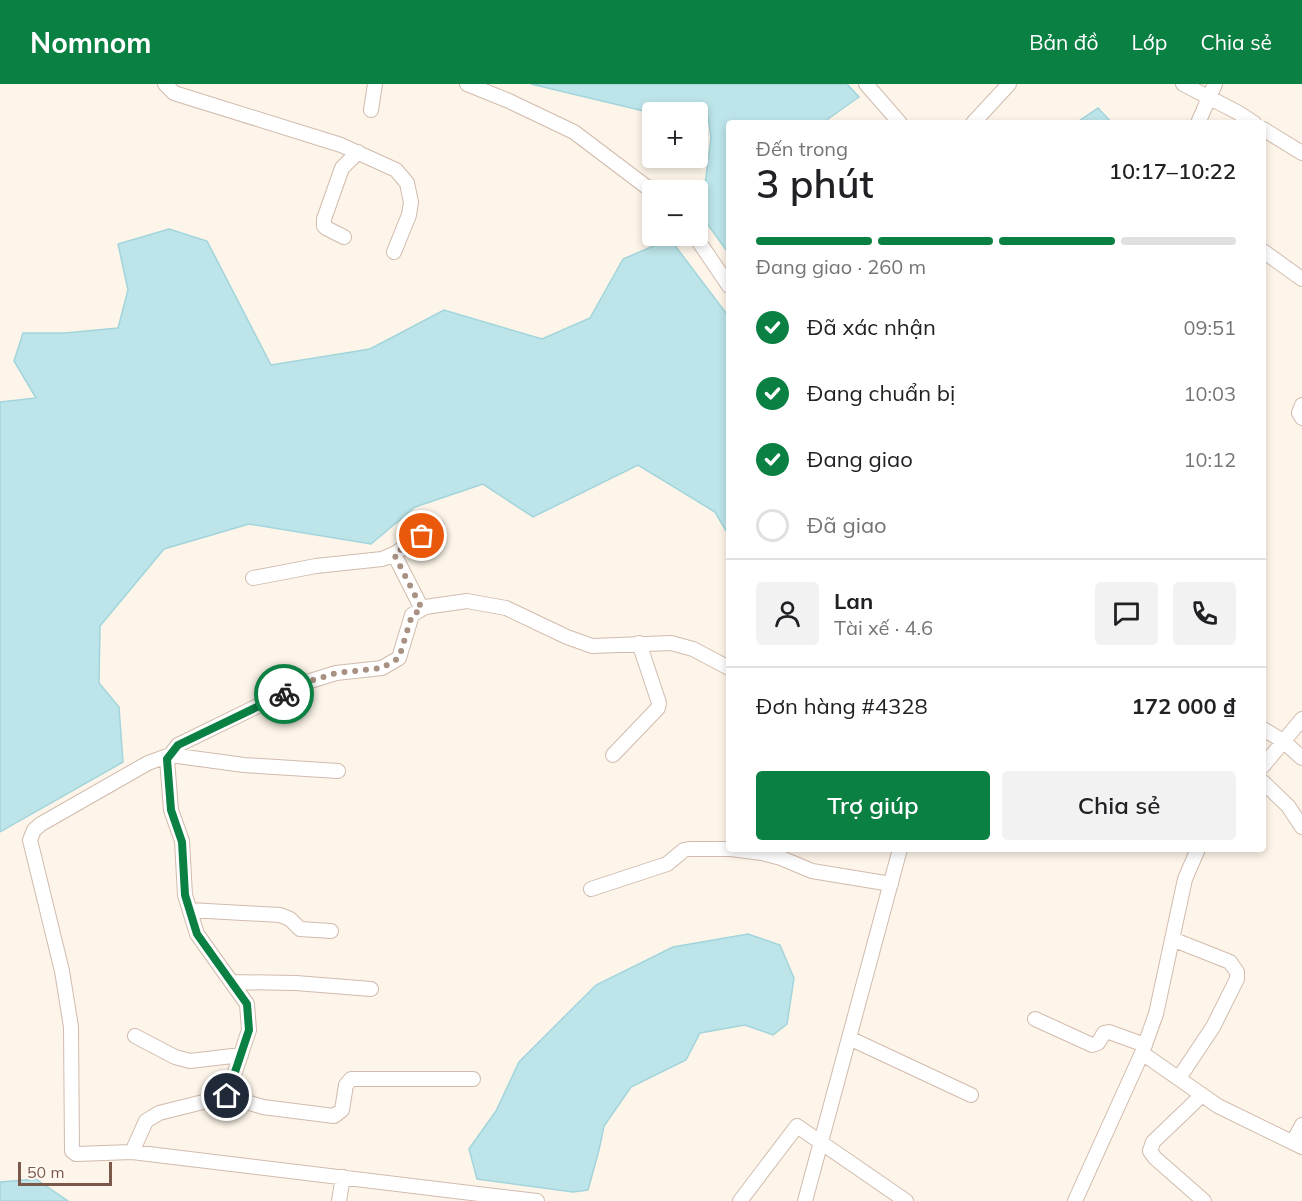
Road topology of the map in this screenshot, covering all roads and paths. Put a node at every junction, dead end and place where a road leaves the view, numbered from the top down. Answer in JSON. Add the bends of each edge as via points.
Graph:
{"nodes":[{"id":1,"x":165,"y":84,"type":"edge"},
{"id":2,"x":375,"y":84,"type":"edge"},
{"id":3,"x":467,"y":84,"type":"edge"},
{"id":4,"x":866,"y":84,"type":"edge"},
{"id":5,"x":1009,"y":84,"type":"edge"},
{"id":6,"x":1183,"y":84,"type":"edge"},
{"id":7,"x":1215,"y":84,"type":"edge"},
{"id":8,"x":492,"y":89,"type":"edge"},
{"id":9,"x":1209,"y":98,"type":"junction"},
{"id":10,"x":371,"y":110,"type":"dead end"},
{"id":11,"x":897,"y":120,"type":"edge"},
{"id":12,"x":976,"y":120,"type":"edge"},
{"id":13,"x":1199,"y":120,"type":"edge"},
{"id":14,"x":1249,"y":120,"type":"edge"},
{"id":15,"x":1266,"y":131,"type":"edge"},
{"id":16,"x":358,"y":152,"type":"junction"},
{"id":17,"x":1302,"y":153,"type":"edge"},
{"id":18,"x":642,"y":183,"type":"edge"},
{"id":19,"x":344,"y":237,"type":"dead end"},
{"id":20,"x":702,"y":246,"type":"edge"},
{"id":21,"x":394,"y":252,"type":"dead end"},
{"id":22,"x":1266,"y":254,"type":"edge"},
{"id":23,"x":1302,"y":279,"type":"edge"},
{"id":24,"x":726,"y":282,"type":"edge"},
{"id":25,"x":1302,"y":405,"type":"edge"},
{"id":26,"x":1302,"y":418,"type":"edge"},
{"id":27,"x":437,"y":526,"type":"dead end"},
{"id":28,"x":394,"y":554,"type":"junction"},
{"id":29,"x":253,"y":578,"type":"dead end"},
{"id":30,"x":422,"y":609,"type":"junction"},
{"id":31,"x":639,"y":643,"type":"junction"},
{"id":32,"x":726,"y":666,"type":"edge"},
{"id":33,"x":1302,"y":719,"type":"edge"},
{"id":34,"x":1266,"y":731,"type":"edge"},
{"id":35,"x":1283,"y":741,"type":"junction"},
{"id":36,"x":170,"y":755,"type":"junction"},
{"id":37,"x":613,"y":755,"type":"dead end"},
{"id":38,"x":1302,"y":758,"type":"edge"},
{"id":39,"x":1266,"y":762,"type":"edge"},
{"id":40,"x":338,"y":771,"type":"dead end"},
{"id":41,"x":1266,"y":785,"type":"edge"},
{"id":42,"x":1302,"y":827,"type":"edge"},
{"id":43,"x":726,"y":849,"type":"edge"},
{"id":44,"x":754,"y":852,"type":"edge"},
{"id":45,"x":899,"y":852,"type":"edge"},
{"id":46,"x":1195,"y":852,"type":"edge"},
{"id":47,"x":891,"y":884,"type":"junction"},
{"id":48,"x":591,"y":889,"type":"dead end"},
{"id":49,"x":190,"y":910,"type":"junction"},
{"id":50,"x":331,"y":931,"type":"dead end"},
{"id":51,"x":1172,"y":939,"type":"junction"},
{"id":52,"x":231,"y":982,"type":"junction"},
{"id":53,"x":371,"y":989,"type":"dead end"},
{"id":54,"x":1035,"y":1019,"type":"dead end"},
{"id":55,"x":135,"y":1036,"type":"dead end"},
{"id":56,"x":849,"y":1038,"type":"junction"},
{"id":57,"x":1143,"y":1049,"type":"junction"},
{"id":58,"x":241,"y":1055,"type":"junction"},
{"id":59,"x":1179,"y":1078,"type":"junction"},
{"id":60,"x":473,"y":1079,"type":"dead end"},
{"id":61,"x":971,"y":1095,"type":"dead end"},
{"id":62,"x":1203,"y":1095,"type":"junction"},
{"id":63,"x":227,"y":1096,"type":"junction"},
{"id":64,"x":1302,"y":1125,"type":"edge"},
{"id":65,"x":821,"y":1143,"type":"junction"},
{"id":66,"x":1298,"y":1144,"type":"edge"},
{"id":67,"x":132,"y":1152,"type":"junction"},
{"id":68,"x":343,"y":1177,"type":"junction"},
{"id":69,"x":339,"y":1201,"type":"edge"},
{"id":70,"x":537,"y":1201,"type":"edge"},
{"id":71,"x":740,"y":1201,"type":"edge"},
{"id":72,"x":805,"y":1201,"type":"edge"},
{"id":73,"x":906,"y":1201,"type":"edge"},
{"id":74,"x":1075,"y":1201,"type":"edge"},
{"id":75,"x":1204,"y":1201,"type":"edge"}],
"edges":[{"from":1,"to":16,"type":"street","via":[[174,93]]},
{"from":2,"to":10,"type":"street"},
{"from":3,"to":8,"type":"street"},
{"from":4,"to":11,"type":"street"},
{"from":5,"to":12,"type":"street"},
{"from":6,"to":9,"type":"street"},
{"from":7,"to":9,"type":"street"},
{"from":8,"to":18,"type":"street","via":[[574,132]]},
{"from":9,"to":13,"type":"street"},
{"from":9,"to":14,"type":"street"},
{"from":15,"to":17,"type":"street"},
{"from":16,"to":19,"type":"street","via":[[342,168],[324,219],[324,226]]},
{"from":16,"to":21,"type":"street","via":[[396,171],[410,191],[409,215]]},
{"from":20,"to":24,"type":"street"},
{"from":22,"to":23,"type":"street"},
{"from":25,"to":26,"type":"street"},
{"from":27,"to":28,"type":"street"},
{"from":28,"to":29,"type":"street"},
{"from":28,"to":30,"type":"street"},
{"from":30,"to":31,"type":"street","via":[[466,601],[506,608],[592,646]]},
{"from":30,"to":36,"type":"street","via":[[412,615],[399,658],[382,668],[336,673],[307,682],[178,745]]},
{"from":31,"to":32,"type":"street","via":[[671,643],[693,649]]},
{"from":31,"to":37,"type":"street","via":[[658,708]]},
{"from":33,"to":35,"type":"street"},
{"from":34,"to":35,"type":"street"},
{"from":35,"to":38,"type":"street"},
{"from":35,"to":39,"type":"street"},
{"from":36,"to":40,"type":"street"},
{"from":36,"to":49,"type":"street","via":[[167,759],[171,810],[182,842],[185,895]]},
{"from":36,"to":67,"type":"street","via":[[148,763],[41,824],[30,840],[62,971],[71,1026],[72,1151]]},
{"from":41,"to":42,"type":"street","via":[[1288,806]]},
{"from":43,"to":48,"type":"street","via":[[684,850],[667,864]]},
{"from":44,"to":47,"type":"street","via":[[812,871]]},
{"from":45,"to":47,"type":"street"},
{"from":46,"to":51,"type":"street"},
{"from":47,"to":56,"type":"street"},
{"from":49,"to":50,"type":"street","via":[[280,915],[300,929]]},
{"from":49,"to":52,"type":"street","via":[[197,934]]},
{"from":51,"to":57,"type":"street","via":[[1156,1014]]},
{"from":51,"to":59,"type":"street","via":[[1230,962],[1238,972],[1213,1027]]},
{"from":52,"to":53,"type":"street"},
{"from":52,"to":58,"type":"street","via":[[247,1004],[249,1030]]},
{"from":54,"to":57,"type":"street","via":[[1092,1045],[1110,1032]]},
{"from":55,"to":58,"type":"street","via":[[190,1061]]},
{"from":56,"to":61,"type":"street"},
{"from":56,"to":65,"type":"street"},
{"from":57,"to":59,"type":"street"},
{"from":57,"to":74,"type":"street"},
{"from":58,"to":63,"type":"street"},
{"from":59,"to":62,"type":"street"},
{"from":60,"to":63,"type":"street","via":[[351,1079],[346,1085],[342,1110],[334,1116],[263,1107]]},
{"from":62,"to":66,"type":"street"},
{"from":62,"to":75,"type":"street","via":[[1153,1142],[1150,1151]]},
{"from":63,"to":67,"type":"street","via":[[159,1113],[146,1121]]},
{"from":64,"to":66,"type":"street"},
{"from":65,"to":71,"type":"street","via":[[797,1126]]},
{"from":65,"to":72,"type":"street"},
{"from":65,"to":73,"type":"street"},
{"from":67,"to":68,"type":"street"},
{"from":68,"to":69,"type":"street"},
{"from":68,"to":70,"type":"street"}]}
